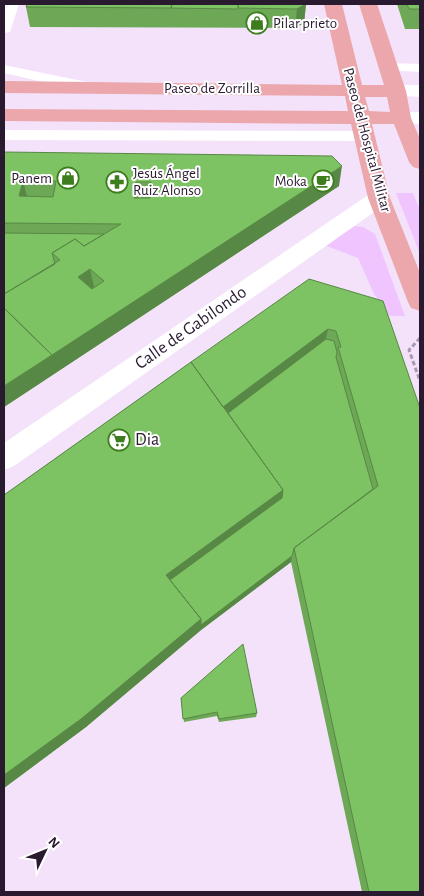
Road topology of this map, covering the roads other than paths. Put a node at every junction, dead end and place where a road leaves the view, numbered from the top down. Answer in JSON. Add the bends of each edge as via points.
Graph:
{"nodes":[{"id":1,"x":10,"y":4,"type":"edge"},
{"id":2,"x":333,"y":4,"type":"edge"},
{"id":3,"x":368,"y":4,"type":"edge"},
{"id":4,"x":4,"y":28,"type":"edge"},
{"id":5,"x":389,"y":67,"type":"junction"},
{"id":6,"x":420,"y":68,"type":"edge"},
{"id":7,"x":4,"y":69,"type":"edge"},
{"id":8,"x":4,"y":87,"type":"edge"},
{"id":9,"x":87,"y":88,"type":"junction"},
{"id":10,"x":353,"y":89,"type":"junction"},
{"id":11,"x":396,"y":91,"type":"junction"},
{"id":12,"x":420,"y":91,"type":"edge"},
{"id":13,"x":4,"y":115,"type":"edge"},
{"id":14,"x":411,"y":118,"type":"edge"},
{"id":15,"x":361,"y":127,"type":"junction"},
{"id":16,"x":4,"y":135,"type":"edge"},
{"id":17,"x":420,"y":162,"type":"edge"},
{"id":18,"x":379,"y":198,"type":"junction"},
{"id":19,"x":420,"y":302,"type":"edge"},
{"id":20,"x":4,"y":458,"type":"edge"}],
"edges":[{"from":1,"to":4,"type":"street"},
{"from":2,"to":10,"type":"main road","name":"Paseo del Hospital Militar"},
{"from":3,"to":5,"type":"main road"},
{"from":5,"to":6,"type":"lane"},
{"from":5,"to":11,"type":"main road"},
{"from":7,"to":9,"type":"lane"},
{"from":8,"to":9,"type":"main road","name":"Paseo de Zorrilla"},
{"from":9,"to":10,"type":"main road","name":"Paseo de Zorrilla"},
{"from":10,"to":11,"type":"main road","name":"Paseo de Zorrilla"},
{"from":10,"to":15,"type":"main road","name":"Paseo del Hospital Militar"},
{"from":11,"to":12,"type":"street","name":"Paseo de Zorrilla"},
{"from":11,"to":14,"type":"main road"},
{"from":13,"to":15,"type":"main road","name":"Paseo de Zorrilla"},
{"from":14,"to":15,"type":"main road","name":"Paseo de Zorrilla"},
{"from":14,"to":17,"type":"main road"},
{"from":15,"to":16,"type":"lane"},
{"from":15,"to":18,"type":"main road","name":"Paseo del Hospital Militar"},
{"from":18,"to":19,"type":"main road","name":"Paseo del Hospital Militar"},
{"from":18,"to":20,"type":"street","name":"Calle de Gabilondo"}]}
